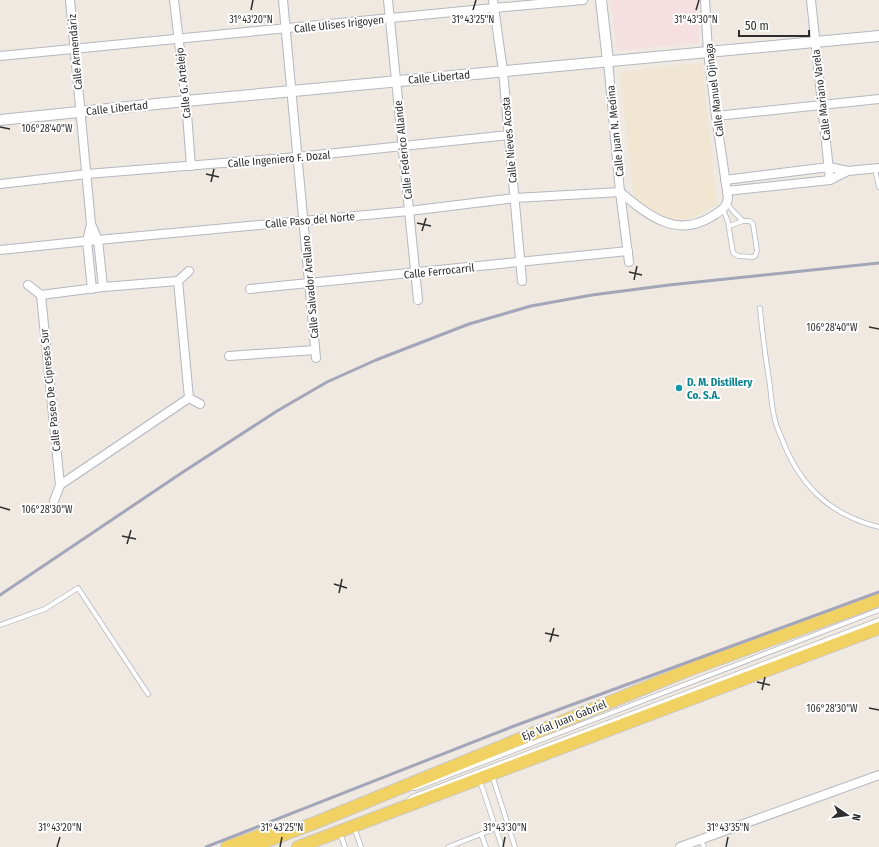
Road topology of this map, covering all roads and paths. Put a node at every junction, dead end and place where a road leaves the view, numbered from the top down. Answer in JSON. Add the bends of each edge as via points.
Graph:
{"nodes":[{"id":1,"x":70,"y":0,"type":"edge"},
{"id":2,"x":174,"y":0,"type":"edge"},
{"id":3,"x":283,"y":0,"type":"edge"},
{"id":4,"x":388,"y":0,"type":"edge"},
{"id":5,"x":583,"y":0,"type":"edge"},
{"id":6,"x":601,"y":0,"type":"edge"},
{"id":7,"x":705,"y":0,"type":"edge"},
{"id":8,"x":811,"y":0,"type":"edge"},
{"id":9,"x":494,"y":4,"type":"edge"},
{"id":10,"x":390,"y":19,"type":"junction"},
{"id":11,"x":286,"y":29,"type":"junction"},
{"id":12,"x":879,"y":36,"type":"edge"},
{"id":13,"x":178,"y":39,"type":"junction"},
{"id":14,"x":814,"y":41,"type":"junction"},
{"id":15,"x":74,"y":49,"type":"junction"},
{"id":16,"x":708,"y":52,"type":"junction"},
{"id":17,"x":0,"y":56,"type":"edge"},
{"id":18,"x":608,"y":61,"type":"junction"},
{"id":19,"x":503,"y":71,"type":"junction"},
{"id":20,"x":396,"y":81,"type":"junction"},
{"id":21,"x":292,"y":92,"type":"junction"},
{"id":22,"x":879,"y":99,"type":"edge"},
{"id":23,"x":186,"y":101,"type":"junction"},
{"id":24,"x":822,"y":105,"type":"junction"},
{"id":25,"x":80,"y":112,"type":"junction"},
{"id":26,"x":716,"y":116,"type":"junction"},
{"id":27,"x":0,"y":120,"type":"edge"},
{"id":28,"x":509,"y":135,"type":"junction"},
{"id":29,"x":403,"y":146,"type":"junction"},
{"id":30,"x":297,"y":157,"type":"junction"},
{"id":31,"x":191,"y":166,"type":"junction"},
{"id":32,"x":829,"y":167,"type":"junction"},
{"id":33,"x":877,"y":168,"type":"edge"},
{"id":34,"x":848,"y":171,"type":"junction"},
{"id":35,"x":87,"y":174,"type":"junction"},
{"id":36,"x":725,"y":180,"type":"junction"},
{"id":37,"x":830,"y":180,"type":"junction"},
{"id":38,"x":0,"y":184,"type":"edge"},
{"id":39,"x":879,"y":187,"type":"edge"},
{"id":40,"x":727,"y":191,"type":"junction"},
{"id":41,"x":620,"y":192,"type":"junction"},
{"id":42,"x":515,"y":198,"type":"junction"},
{"id":43,"x":725,"y":206,"type":"junction"},
{"id":44,"x":409,"y":210,"type":"junction"},
{"id":45,"x":304,"y":220,"type":"junction"},
{"id":46,"x":743,"y":221,"type":"junction"},
{"id":47,"x":91,"y":224,"type":"junction"},
{"id":48,"x":729,"y":226,"type":"junction"},
{"id":49,"x":98,"y":240,"type":"junction"},
{"id":50,"x":87,"y":241,"type":"junction"},
{"id":51,"x":0,"y":250,"type":"edge"},
{"id":52,"x":628,"y":251,"type":"junction"},
{"id":53,"x":520,"y":262,"type":"junction"},
{"id":54,"x":629,"y":262,"type":"dead end"},
{"id":55,"x":189,"y":272,"type":"dead end"},
{"id":56,"x":416,"y":273,"type":"junction"},
{"id":57,"x":522,"y":280,"type":"dead end"},
{"id":58,"x":178,"y":281,"type":"junction"},
{"id":59,"x":310,"y":284,"type":"junction"},
{"id":60,"x":28,"y":285,"type":"dead end"},
{"id":61,"x":103,"y":288,"type":"junction"},
{"id":62,"x":92,"y":289,"type":"junction"},
{"id":63,"x":250,"y":290,"type":"dead end"},
{"id":64,"x":41,"y":295,"type":"junction"},
{"id":65,"x":418,"y":300,"type":"dead end"},
{"id":66,"x":760,"y":308,"type":"dead end"},
{"id":67,"x":229,"y":356,"type":"dead end"},
{"id":68,"x":189,"y":398,"type":"junction"},
{"id":69,"x":200,"y":404,"type":"dead end"},
{"id":70,"x":60,"y":485,"type":"junction"},
{"id":71,"x":54,"y":501,"type":"dead end"},
{"id":72,"x":879,"y":527,"type":"edge"},
{"id":73,"x":879,"y":600,"type":"edge"},
{"id":74,"x":879,"y":610,"type":"edge"},
{"id":75,"x":879,"y":620,"type":"edge"},
{"id":76,"x":0,"y":625,"type":"edge"},
{"id":77,"x":879,"y":628,"type":"edge"},
{"id":78,"x":148,"y":694,"type":"dead end"},
{"id":79,"x":492,"y":773,"type":"junction"},
{"id":80,"x":879,"y":775,"type":"edge"},
{"id":81,"x":479,"y":778,"type":"junction"},
{"id":82,"x":400,"y":788,"type":"junction"},
{"id":83,"x":403,"y":807,"type":"junction"},
{"id":84,"x":318,"y":822,"type":"junction"},
{"id":85,"x":507,"y":824,"type":"junction"},
{"id":86,"x":353,"y":826,"type":"junction"},
{"id":87,"x":496,"y":829,"type":"junction"},
{"id":88,"x":339,"y":831,"type":"junction"},
{"id":89,"x":481,"y":834,"type":"junction"},
{"id":90,"x":703,"y":843,"type":"edge"},
{"id":91,"x":227,"y":847,"type":"edge"},
{"id":92,"x":251,"y":847,"type":"edge"},
{"id":93,"x":298,"y":847,"type":"edge"},
{"id":94,"x":345,"y":847,"type":"edge"},
{"id":95,"x":361,"y":847,"type":"edge"},
{"id":96,"x":448,"y":847,"type":"edge"},
{"id":97,"x":486,"y":847,"type":"edge"},
{"id":98,"x":502,"y":847,"type":"edge"},
{"id":99,"x":515,"y":847,"type":"edge"},
{"id":100,"x":680,"y":847,"type":"edge"}],
"edges":[{"from":1,"to":15,"type":"street","name":"Calle Armendáriz"},
{"from":2,"to":13,"type":"street","name":"Calle G. Artelejo"},
{"from":3,"to":11,"type":"street","name":"Calle Salvador Arellano"},
{"from":4,"to":10,"type":"street","name":"Calle Federico Allande"},
{"from":5,"to":9,"type":"street","name":"Calle Ulises Irigoyen"},
{"from":6,"to":18,"type":"street","name":"Calle Juan N. Medina"},
{"from":7,"to":16,"type":"street","name":"Calle Manuel Ojinaga"},
{"from":8,"to":14,"type":"street","name":"Calle Mariano Varela"},
{"from":9,"to":10,"type":"street","name":"Calle Ulises Irigoyen"},
{"from":9,"to":19,"type":"street","name":"Calle Nieves Acosta"},
{"from":10,"to":11,"type":"street","name":"Calle Ulises Irigoyen"},
{"from":10,"to":20,"type":"street","name":"Calle Federico Allande"},
{"from":11,"to":13,"type":"street","name":"Calle Ulises Irigoyen"},
{"from":11,"to":21,"type":"street","name":"Calle Salvador Arellano"},
{"from":12,"to":14,"type":"street","name":"Calle Libertad"},
{"from":13,"to":15,"type":"street","name":"Calle Ulises Irigoyen"},
{"from":13,"to":23,"type":"street","name":"Calle G. Artelejo"},
{"from":14,"to":16,"type":"street","name":"Calle Libertad"},
{"from":14,"to":24,"type":"street","name":"Calle Mariano Varela"},
{"from":15,"to":17,"type":"street","name":"Calle Ulises Irigoyen"},
{"from":15,"to":25,"type":"street","name":"Calle Armendáriz"},
{"from":16,"to":18,"type":"street","name":"Calle Libertad"},
{"from":16,"to":26,"type":"street","name":"Calle Manuel Ojinaga"},
{"from":18,"to":19,"type":"street","name":"Calle Libertad"},
{"from":18,"to":41,"type":"street","name":"Calle Juan N. Medina"},
{"from":19,"to":20,"type":"street","name":"Calle Libertad"},
{"from":19,"to":28,"type":"street","name":"Calle Nieves Acosta"},
{"from":20,"to":21,"type":"street","name":"Calle Libertad"},
{"from":20,"to":29,"type":"street","name":"Calle Federico Allande"},
{"from":21,"to":23,"type":"street","name":"Calle Libertad"},
{"from":21,"to":30,"type":"street","name":"Calle Salvador Arellano"},
{"from":22,"to":24,"type":"street"},
{"from":23,"to":25,"type":"street","name":"Calle Libertad"},
{"from":23,"to":31,"type":"street","name":"Calle G. Artelejo"},
{"from":24,"to":26,"type":"street"},
{"from":24,"to":32,"type":"street","name":"Calle Mariano Varela"},
{"from":25,"to":27,"type":"street","name":"Calle Libertad"},
{"from":25,"to":35,"type":"street","name":"Calle Armendáriz"},
{"from":26,"to":36,"type":"street","name":"Calle Manuel Ojinaga"},
{"from":28,"to":29,"type":"street","name":"Calle Ingeniero F. Dozal"},
{"from":28,"to":42,"type":"street","name":"Calle Nieves Acosta"},
{"from":29,"to":30,"type":"street","name":"Calle Ingeniero F. Dozal"},
{"from":29,"to":44,"type":"street","name":"Calle Federico Allande"},
{"from":30,"to":31,"type":"street","name":"Calle Ingeniero F. Dozal"},
{"from":30,"to":45,"type":"street","name":"Calle Salvador Arellano"},
{"from":31,"to":35,"type":"street","name":"Calle Ingeniero F. Dozal"},
{"from":32,"to":34,"type":"street"},
{"from":32,"to":36,"type":"street"},
{"from":32,"to":37,"type":"street","name":"Calle Mariano Varela"},
{"from":33,"to":34,"type":"street"},
{"from":33,"to":39,"type":"lane"},
{"from":34,"to":37,"type":"street"},
{"from":35,"to":38,"type":"street","name":"Calle Ingeniero F. Dozal"},
{"from":35,"to":47,"type":"street","name":"Calle Armendáriz"},
{"from":36,"to":40,"type":"street","name":"Calle Manuel Ojinaga"},
{"from":37,"to":40,"type":"street"},
{"from":40,"to":43,"type":"street","name":"Calle Manuel Ojinaga"},
{"from":41,"to":42,"type":"street","name":"Calle Paso del Norte"},
{"from":41,"to":43,"type":"street","via":[[648,214],[673,225],[703,222]]},
{"from":41,"to":52,"type":"street","name":"Calle Juan N. Medina"},
{"from":42,"to":44,"type":"street","name":"Calle Paso del Norte"},
{"from":42,"to":53,"type":"street","name":"Calle Nieves Acosta"},
{"from":43,"to":46,"type":"lane"},
{"from":43,"to":48,"type":"lane"},
{"from":44,"to":45,"type":"street","name":"Calle Paso del Norte"},
{"from":44,"to":56,"type":"street","name":"Calle Federico Allande"},
{"from":45,"to":49,"type":"street","name":"Calle Paso del Norte"},
{"from":45,"to":59,"type":"street","name":"Calle Salvador Arellano"},
{"from":46,"to":48,"type":"lane"},
{"from":46,"to":48,"type":"lane","via":[[750,221],[754,226],[757,251],[753,257],[733,253]]},
{"from":47,"to":49,"type":"street","name":"Calle Armendáriz"},
{"from":47,"to":50,"type":"street","name":"Calle Armendáriz"},
{"from":49,"to":50,"type":"street","name":"Calle Paso del Norte"},
{"from":49,"to":61,"type":"street","name":"Calle Armendáriz"},
{"from":50,"to":51,"type":"street","name":"Calle Paso del Norte"},
{"from":50,"to":62,"type":"street","name":"Calle Armendáriz"},
{"from":52,"to":53,"type":"street","name":"Calle Ferrocarril"},
{"from":52,"to":54,"type":"street","name":"Calle Juan N. Medina"},
{"from":53,"to":56,"type":"street","name":"Calle Ferrocarril"},
{"from":53,"to":57,"type":"street","name":"Calle Nieves Acosta"},
{"from":55,"to":58,"type":"street"},
{"from":56,"to":59,"type":"street","name":"Calle Ferrocarril"},
{"from":56,"to":65,"type":"street","name":"Calle Federico Allande"},
{"from":58,"to":61,"type":"street"},
{"from":58,"to":68,"type":"street"},
{"from":59,"to":63,"type":"street","name":"Calle Ferrocarril"},
{"from":59,"to":67,"type":"street","name":"Calle Salvador Arellano","via":[[316,354]]},
{"from":60,"to":64,"type":"street"},
{"from":61,"to":62,"type":"street"},
{"from":62,"to":64,"type":"street"},
{"from":64,"to":70,"type":"street","name":"Calle Paseo De Cipreses Sur"},
{"from":66,"to":72,"type":"lane","via":[[775,420],[790,458],[801,476],[833,508],[850,518]]},
{"from":68,"to":69,"type":"street"},
{"from":68,"to":70,"type":"street"},
{"from":70,"to":71,"type":"street"},
{"from":73,"to":82,"type":"main road","name":"Eje Vial Juan Gabriel","via":[[686,671]]},
{"from":74,"to":82,"type":"lane","via":[[416,788]]},
{"from":75,"to":83,"type":"lane","via":[[412,797]]},
{"from":76,"to":78,"type":"lane","via":[[45,609],[78,588]]},
{"from":77,"to":79,"type":"main road"},
{"from":79,"to":81,"type":"main road"},
{"from":79,"to":85,"type":"lane"},
{"from":80,"to":90,"type":"street"},
{"from":81,"to":83,"type":"main road"},
{"from":81,"to":87,"type":"lane"},
{"from":82,"to":84,"type":"main road","name":"Eje Vial Juan Gabriel"},
{"from":83,"to":86,"type":"main road"},
{"from":84,"to":91,"type":"main road","via":[[268,832]]},
{"from":84,"to":92,"type":"main road","name":"Eje Vial Juan Gabriel"},
{"from":85,"to":87,"type":"lane"},
{"from":85,"to":99,"type":"lane"},
{"from":86,"to":88,"type":"main road"},
{"from":86,"to":95,"type":"lane"},
{"from":87,"to":89,"type":"lane"},
{"from":87,"to":98,"type":"lane"},
{"from":88,"to":93,"type":"main road","via":[[320,841]]},
{"from":88,"to":94,"type":"lane"},
{"from":89,"to":96,"type":"lane"},
{"from":89,"to":97,"type":"lane"},
{"from":90,"to":100,"type":"street"}]}
